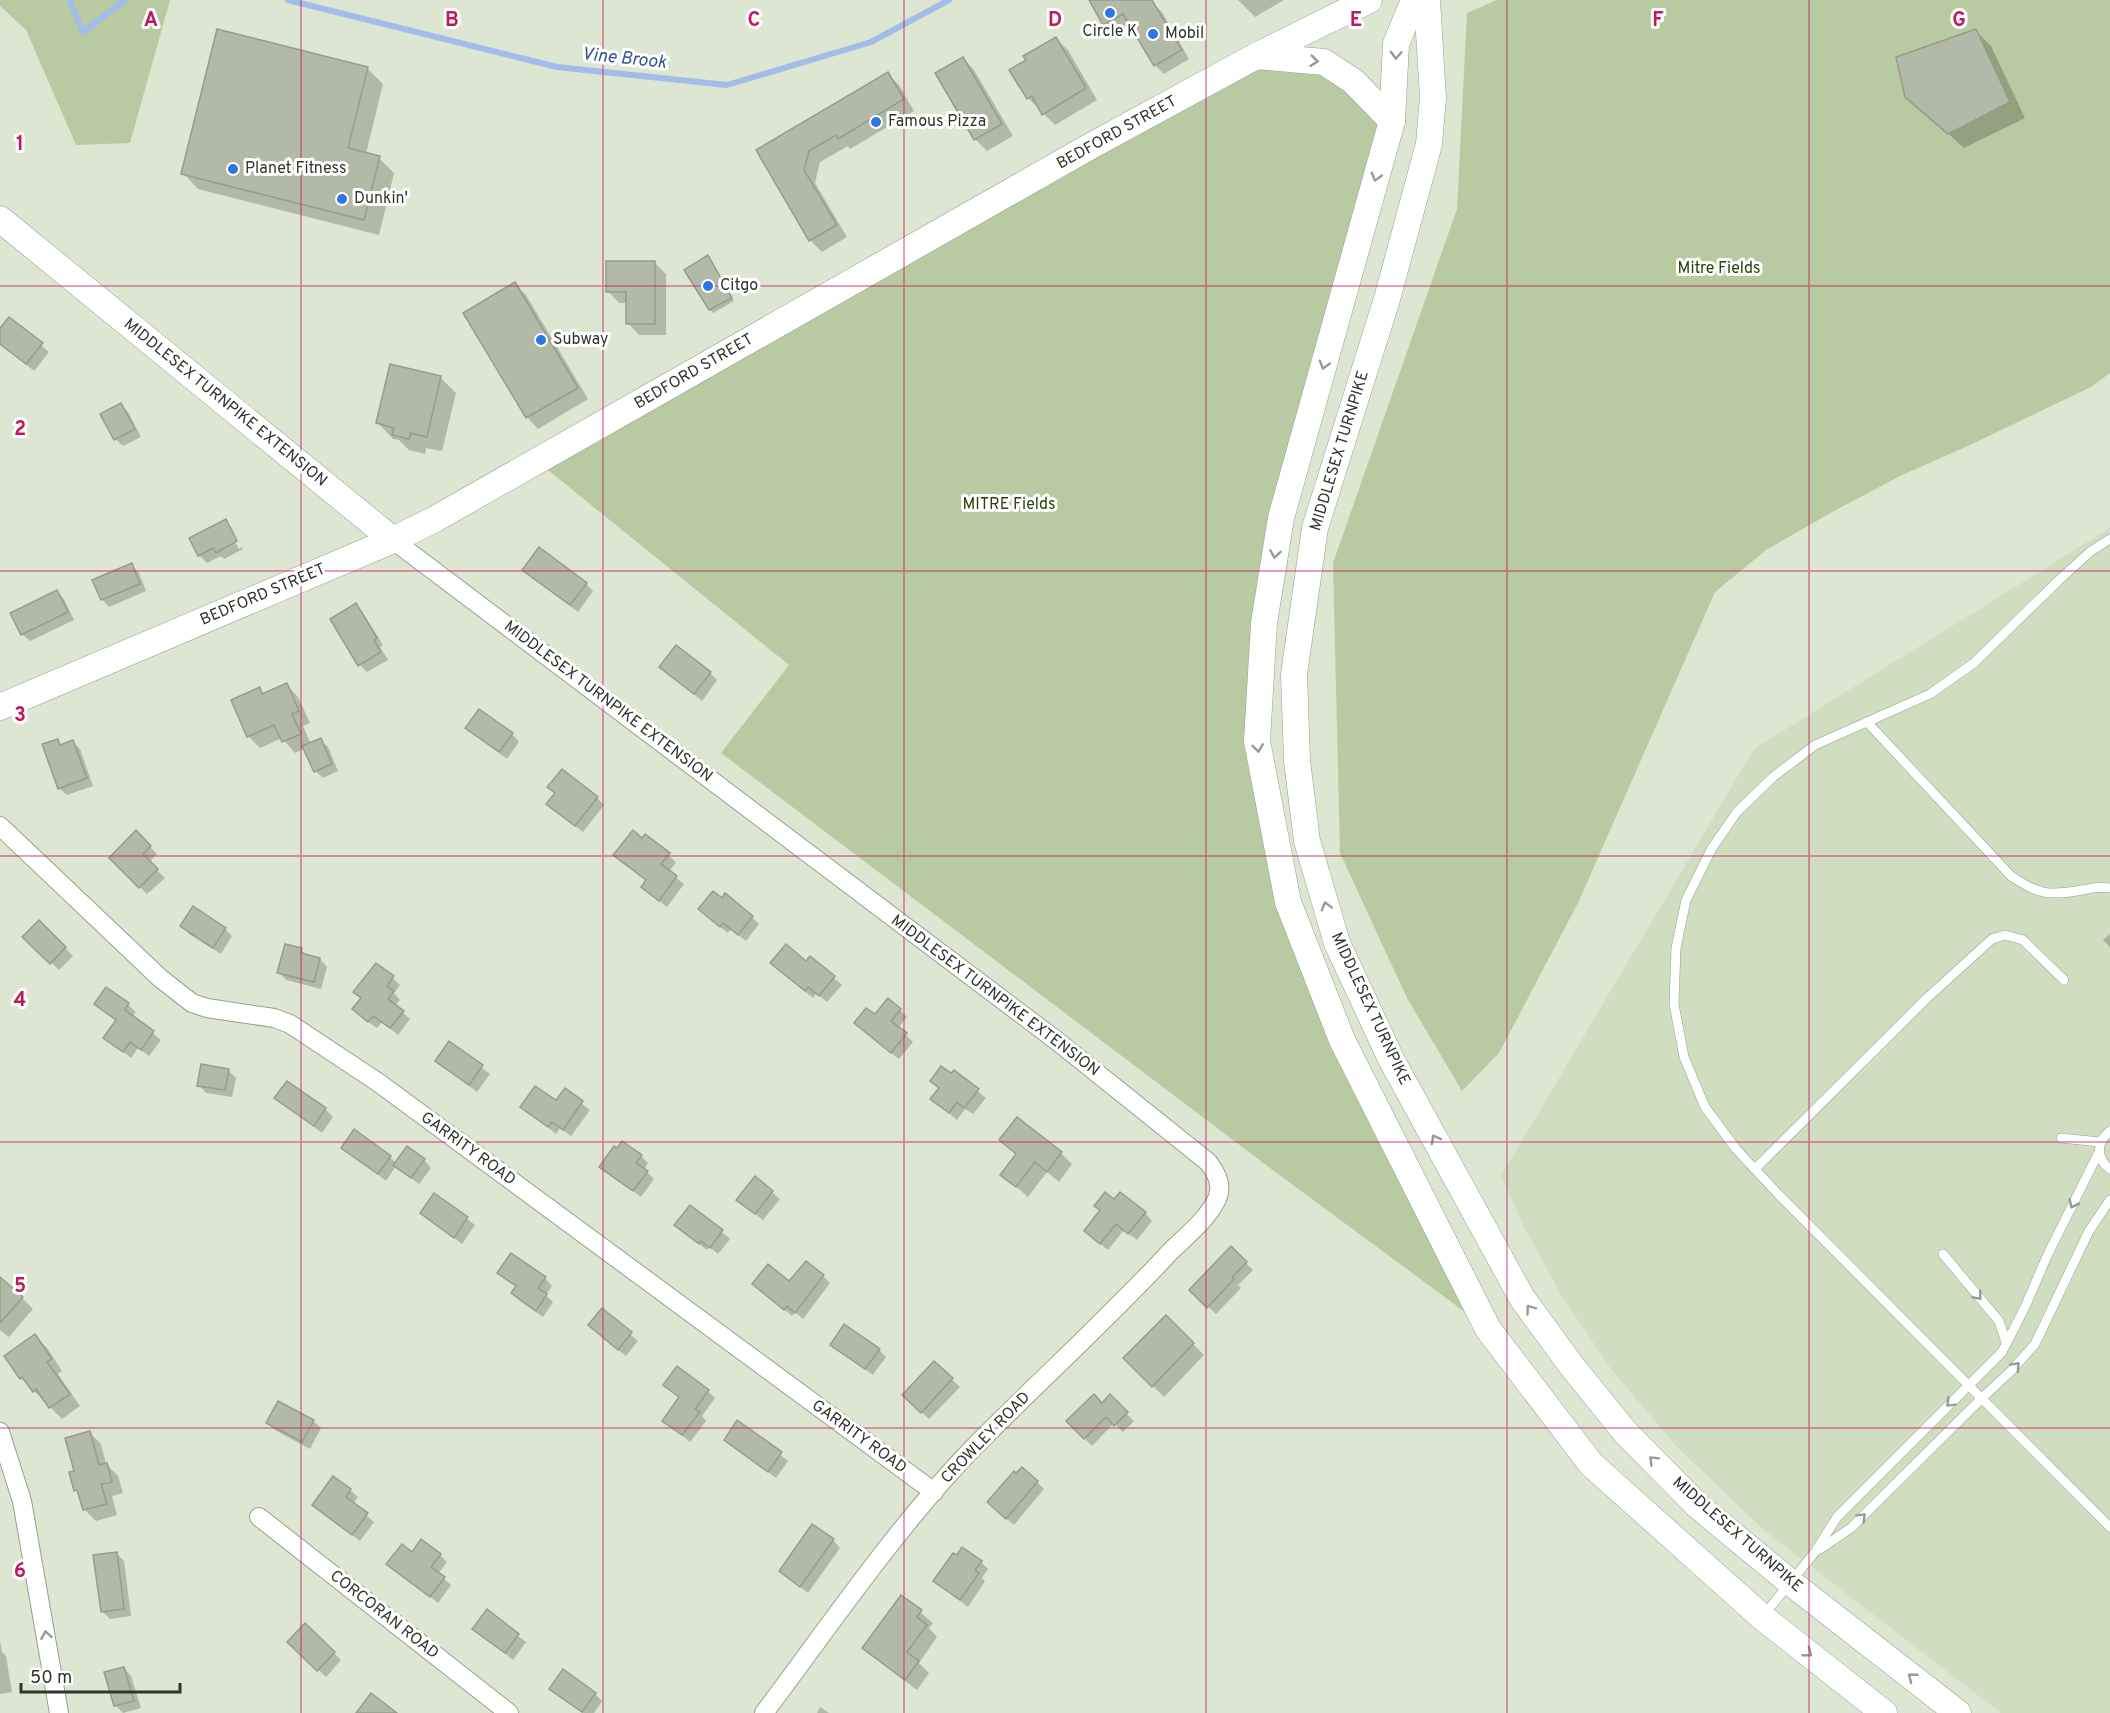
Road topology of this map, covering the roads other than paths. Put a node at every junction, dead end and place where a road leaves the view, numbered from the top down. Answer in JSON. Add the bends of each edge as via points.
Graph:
{"nodes":[{"id":1,"x":1369,"y":0,"type":"edge"},
{"id":2,"x":1414,"y":0,"type":"edge"},
{"id":3,"x":1427,"y":0,"type":"edge"},
{"id":4,"x":1256,"y":56,"type":"junction"},
{"id":5,"x":1392,"y":121,"type":"junction"},
{"id":6,"x":0,"y":219,"type":"edge"},
{"id":7,"x":2110,"y":538,"type":"edge"},
{"id":8,"x":393,"y":540,"type":"junction"},
{"id":9,"x":0,"y":707,"type":"edge"},
{"id":10,"x":1867,"y":722,"type":"junction"},
{"id":11,"x":0,"y":826,"type":"edge"},
{"id":12,"x":2110,"y":888,"type":"edge"},
{"id":13,"x":2064,"y":980,"type":"dead end"},
{"id":14,"x":2110,"y":1131,"type":"edge"},
{"id":15,"x":2061,"y":1138,"type":"dead end"},
{"id":16,"x":2100,"y":1147,"type":"junction"},
{"id":17,"x":1755,"y":1168,"type":"junction"},
{"id":18,"x":2110,"y":1169,"type":"edge"},
{"id":19,"x":1218,"y":1179,"type":"joint"},
{"id":20,"x":2110,"y":1200,"type":"edge"},
{"id":21,"x":1943,"y":1254,"type":"dead end"},
{"id":22,"x":2006,"y":1342,"type":"junction"},
{"id":23,"x":1969,"y":1384,"type":"junction"},
{"id":24,"x":1982,"y":1398,"type":"junction"},
{"id":25,"x":0,"y":1432,"type":"edge"},
{"id":26,"x":934,"y":1492,"type":"junction"},
{"id":27,"x":259,"y":1517,"type":"dead end"},
{"id":28,"x":2110,"y":1527,"type":"edge"},
{"id":29,"x":1815,"y":1552,"type":"junction"},
{"id":30,"x":1791,"y":1583,"type":"junction"},
{"id":31,"x":1762,"y":1617,"type":"junction"},
{"id":32,"x":59,"y":1713,"type":"edge"},
{"id":33,"x":509,"y":1713,"type":"edge"},
{"id":34,"x":764,"y":1713,"type":"edge"},
{"id":35,"x":1884,"y":1713,"type":"edge"},
{"id":36,"x":1958,"y":1713,"type":"edge"}],
"edges":[{"from":1,"to":4,"type":"main road","name":"BEDFORD STREET"},
{"from":2,"to":5,"type":"main road","name":"MIDDLESEX TURNPIKE","one_way":true,"via":[[1396,44]]},
{"from":30,"to":3,"type":"main road","name":"MIDDLESEX TURNPIKE","one_way":true,"via":[[1698,1506],[1625,1432],[1522,1298],[1391,1059],[1337,943],[1307,841],[1297,761],[1294,674],[1315,528],[1387,299],[1430,144],[1433,98]]},
{"from":4,"to":5,"type":"main road","one_way":true,"via":[[1324,62],[1353,81]]},
{"from":4,"to":8,"type":"main road","name":"BEDFORD STREET"},
{"from":5,"to":31,"type":"main road","name":"MIDDLESEX TURNPIKE","one_way":true,"via":[[1281,518],[1264,623],[1257,741],[1288,902],[1342,1040],[1488,1329],[1591,1464]]},
{"from":6,"to":8,"type":"main road","name":"MIDDLESEX TURNPIKE EXTENSION"},
{"from":7,"to":10,"type":"lane","via":[[2059,579],[1974,663],[1930,694]]},
{"from":8,"to":9,"type":"main road","name":"BEDFORD STREET"},
{"from":8,"to":19,"type":"street","name":"MIDDLESEX TURNPIKE EXTENSION","via":[[1057,1041],[1208,1161]]},
{"from":10,"to":12,"type":"lane","via":[[2012,876],[2032,890],[2057,894]]},
{"from":10,"to":17,"type":"lane","via":[[1815,745],[1773,777],[1737,812],[1712,848],[1686,900],[1676,948],[1674,1004],[1684,1057],[1705,1107]]},
{"from":11,"to":26,"type":"street","name":"GARRITY ROAD","via":[[160,978],[192,1003],[290,1024],[379,1083]]},
{"from":13,"to":17,"type":"lane","via":[[2023,940],[2005,935],[1992,939]]},
{"from":14,"to":16,"type":"lane"},
{"from":15,"to":16,"type":"lane"},
{"from":16,"to":18,"type":"lane","via":[[2104,1164]]},
{"from":16,"to":22,"type":"lane","one_way":true},
{"from":17,"to":23,"type":"lane"},
{"from":19,"to":26,"type":"street","name":"CROWLEY ROAD","via":[[1218,1196],[1210,1211],[970,1451]]},
{"from":24,"to":20,"type":"lane","one_way":true,"via":[[2035,1344],[2089,1232]]},
{"from":21,"to":22,"type":"lane","one_way":true,"via":[[1999,1321]]},
{"from":22,"to":23,"type":"lane","via":[[1991,1364]]},
{"from":23,"to":24,"type":"lane"},
{"from":23,"to":29,"type":"lane","one_way":true,"via":[[1837,1517]]},
{"from":24,"to":28,"type":"lane"},
{"from":29,"to":24,"type":"lane","one_way":true,"via":[[1851,1528]]},
{"from":32,"to":25,"type":"street","one_way":true,"via":[[22,1501]]},
{"from":26,"to":34,"type":"street","name":"CROWLEY ROAD","via":[[889,1545]]},
{"from":27,"to":33,"type":"street","name":"CORCORAN ROAD"},
{"from":29,"to":30,"type":"lane"},
{"from":30,"to":31,"type":"lane"},
{"from":36,"to":30,"type":"main road","name":"MIDDLESEX TURNPIKE","one_way":true},
{"from":31,"to":35,"type":"main road","name":"MIDDLESEX TURNPIKE","one_way":true}]}
